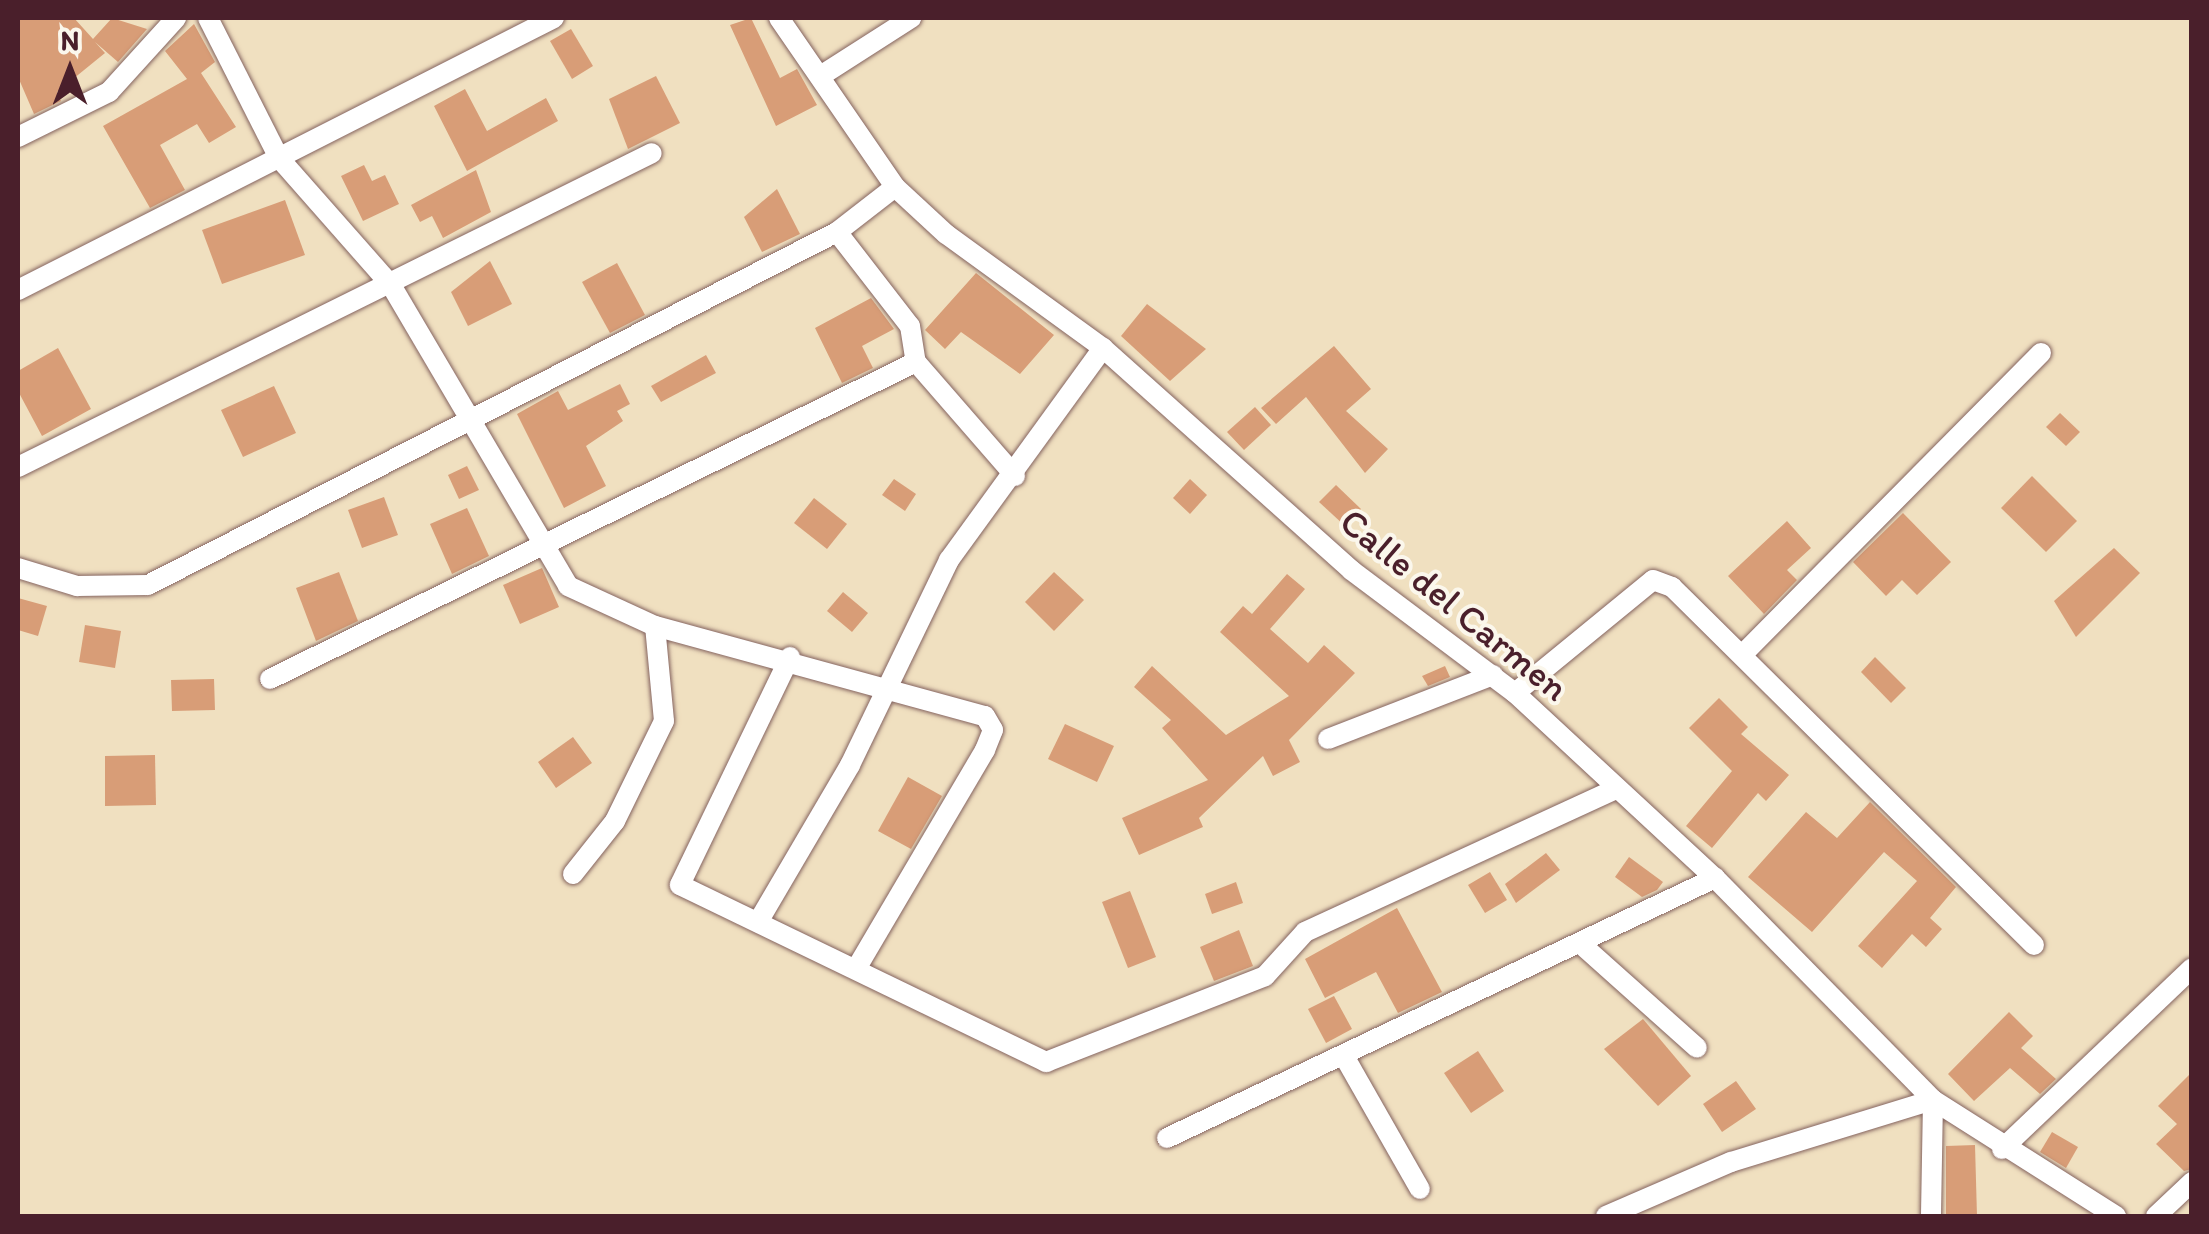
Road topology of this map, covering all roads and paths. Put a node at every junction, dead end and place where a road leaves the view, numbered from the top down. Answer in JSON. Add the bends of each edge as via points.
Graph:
{"nodes":[{"id":1,"x":176,"y":18,"type":"edge"},
{"id":2,"x":208,"y":18,"type":"edge"},
{"id":3,"x":554,"y":18,"type":"edge"},
{"id":4,"x":779,"y":18,"type":"edge"},
{"id":5,"x":911,"y":18,"type":"edge"},
{"id":6,"x":822,"y":75,"type":"junction"},
{"id":7,"x":18,"y":137,"type":"edge"},
{"id":8,"x":652,"y":153,"type":"dead end"},
{"id":9,"x":279,"y":158,"type":"junction"},
{"id":10,"x":895,"y":186,"type":"junction"},
{"id":11,"x":837,"y":232,"type":"junction"},
{"id":12,"x":391,"y":286,"type":"junction"},
{"id":13,"x":18,"y":290,"type":"edge"},
{"id":14,"x":1103,"y":348,"type":"junction"},
{"id":15,"x":2040,"y":353,"type":"dead end"},
{"id":16,"x":916,"y":362,"type":"junction"},
{"id":17,"x":472,"y":426,"type":"junction"},
{"id":18,"x":18,"y":467,"type":"edge"},
{"id":19,"x":1016,"y":476,"type":"junction"},
{"id":20,"x":540,"y":552,"type":"junction"},
{"id":21,"x":18,"y":568,"type":"edge"},
{"id":22,"x":655,"y":626,"type":"junction"},
{"id":23,"x":1742,"y":655,"type":"junction"},
{"id":24,"x":790,"y":657,"type":"junction"},
{"id":25,"x":1493,"y":675,"type":"junction"},
{"id":26,"x":270,"y":679,"type":"dead end"},
{"id":27,"x":884,"y":686,"type":"junction"},
{"id":28,"x":1515,"y":693,"type":"junction"},
{"id":29,"x":1328,"y":739,"type":"dead end"},
{"id":30,"x":1616,"y":789,"type":"junction"},
{"id":31,"x":572,"y":874,"type":"dead end"},
{"id":32,"x":1715,"y":878,"type":"junction"},
{"id":33,"x":758,"y":922,"type":"junction"},
{"id":34,"x":1582,"y":945,"type":"junction"},
{"id":35,"x":2034,"y":945,"type":"dead end"},
{"id":36,"x":858,"y":966,"type":"junction"},
{"id":37,"x":2192,"y":968,"type":"edge"},
{"id":38,"x":1697,"y":1048,"type":"dead end"},
{"id":39,"x":1344,"y":1056,"type":"junction"},
{"id":40,"x":1934,"y":1100,"type":"junction"},
{"id":41,"x":1168,"y":1138,"type":"dead end"},
{"id":42,"x":2002,"y":1149,"type":"junction"},
{"id":43,"x":2192,"y":1182,"type":"edge"},
{"id":44,"x":1420,"y":1189,"type":"dead end"},
{"id":45,"x":1606,"y":1216,"type":"edge"},
{"id":46,"x":1931,"y":1216,"type":"edge"},
{"id":47,"x":2116,"y":1216,"type":"edge"},
{"id":48,"x":2156,"y":1216,"type":"edge"}],
"edges":[{"from":1,"to":7,"type":"street","via":[[110,92]]},
{"from":2,"to":9,"type":"street"},
{"from":3,"to":9,"type":"street"},
{"from":4,"to":6,"type":"street","name":"Calle del Carmen"},
{"from":5,"to":6,"type":"street"},
{"from":6,"to":10,"type":"street","name":"Calle del Carmen"},
{"from":8,"to":12,"type":"street"},
{"from":9,"to":12,"type":"street"},
{"from":9,"to":13,"type":"street"},
{"from":10,"to":11,"type":"street"},
{"from":10,"to":14,"type":"street","name":"Calle del Carmen"},
{"from":11,"to":16,"type":"street","via":[[910,326]]},
{"from":11,"to":17,"type":"street"},
{"from":12,"to":17,"type":"street"},
{"from":12,"to":18,"type":"street"},
{"from":14,"to":19,"type":"street"},
{"from":14,"to":25,"type":"street","name":"Calle del Carmen","via":[[1351,570]]},
{"from":15,"to":23,"type":"street"},
{"from":16,"to":19,"type":"street"},
{"from":16,"to":20,"type":"street"},
{"from":17,"to":20,"type":"street"},
{"from":17,"to":21,"type":"street","via":[[148,585],[77,586]]},
{"from":19,"to":27,"type":"street","via":[[949,560]]},
{"from":20,"to":22,"type":"street","via":[[568,586]]},
{"from":20,"to":26,"type":"street"},
{"from":22,"to":24,"type":"street"},
{"from":22,"to":31,"type":"street","via":[[664,721],[615,821]]},
{"from":23,"to":28,"type":"street","via":[[1653,580]]},
{"from":23,"to":35,"type":"street"},
{"from":24,"to":27,"type":"street"},
{"from":24,"to":33,"type":"street","via":[[680,885]]},
{"from":25,"to":28,"type":"street","name":"Calle del Carmen"},
{"from":25,"to":29,"type":"street"},
{"from":27,"to":33,"type":"street"},
{"from":27,"to":36,"type":"street","via":[[985,716],[993,730]]},
{"from":28,"to":30,"type":"street","name":"Calle del Carmen"},
{"from":30,"to":32,"type":"street","name":"Calle del Carmen"},
{"from":30,"to":36,"type":"street","via":[[1305,932],[1265,976],[1046,1062]]},
{"from":32,"to":34,"type":"street"},
{"from":32,"to":40,"type":"street","name":"Calle del Carmen"},
{"from":33,"to":36,"type":"street"},
{"from":34,"to":38,"type":"street"},
{"from":34,"to":39,"type":"street"},
{"from":37,"to":42,"type":"street"},
{"from":39,"to":41,"type":"street"},
{"from":39,"to":44,"type":"street"},
{"from":40,"to":42,"type":"street","name":"Calle del Carmen"},
{"from":40,"to":45,"type":"street","via":[[1732,1162]]},
{"from":40,"to":46,"type":"street"},
{"from":42,"to":47,"type":"street","name":"Calle del Carmen"},
{"from":43,"to":48,"type":"street"}]}
